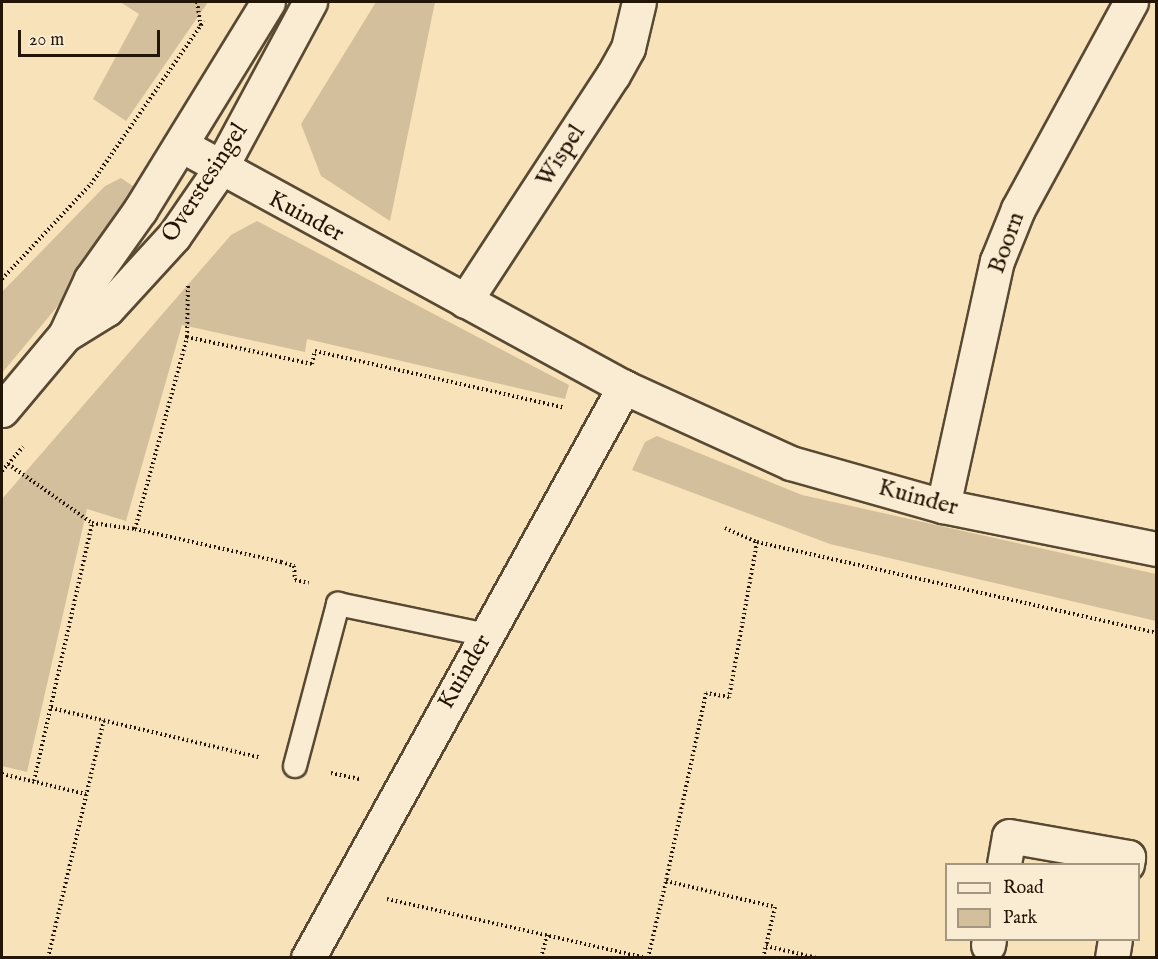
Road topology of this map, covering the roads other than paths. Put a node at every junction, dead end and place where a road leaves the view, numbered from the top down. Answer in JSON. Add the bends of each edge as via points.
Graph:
{"nodes":[{"id":1,"x":268,"y":2,"type":"edge"},
{"id":2,"x":310,"y":2,"type":"edge"},
{"id":3,"x":639,"y":2,"type":"edge"},
{"id":4,"x":1131,"y":2,"type":"edge"},
{"id":5,"x":181,"y":145,"type":"junction"},
{"id":6,"x":220,"y":169,"type":"junction"},
{"id":7,"x":465,"y":301,"type":"junction"},
{"id":8,"x":65,"y":335,"type":"junction"},
{"id":9,"x":624,"y":387,"type":"junction"},
{"id":10,"x":2,"y":410,"type":"edge"},
{"id":11,"x":943,"y":506,"type":"junction"},
{"id":12,"x":1156,"y":549,"type":"edge"},
{"id":13,"x":486,"y":636,"type":"junction"},
{"id":14,"x":295,"y":766,"type":"road end"},
{"id":15,"x":1004,"y":863,"type":"edge"},
{"id":16,"x":1127,"y":863,"type":"edge"},
{"id":17,"x":1115,"y":941,"type":"edge"},
{"id":18,"x":308,"y":957,"type":"edge"},
{"id":19,"x":1112,"y":957,"type":"edge"}],
"edges":[{"from":1,"to":5,"type":"street","name":"Overstesingel"},
{"from":2,"to":6,"type":"street","name":"Overstesingel"},
{"from":3,"to":7,"type":"street","name":"Wispel","via":[[628,48],[613,75]]},
{"from":4,"to":11,"type":"street","name":"Boorn","via":[[1018,209],[997,261]]},
{"from":5,"to":6,"type":"street","name":"Kuinder"},
{"from":5,"to":8,"type":"street","name":"Overstesingel","via":[[91,279]]},
{"from":6,"to":7,"type":"street","name":"Kuinder"},
{"from":6,"to":8,"type":"street","name":"Overstesingel","via":[[174,236],[107,309]]},
{"from":7,"to":9,"type":"street","name":"Kuinder"},
{"from":8,"to":10,"type":"street","name":"Overstesingel"},
{"from":9,"to":11,"type":"street","name":"Kuinder","via":[[791,462]]},
{"from":9,"to":13,"type":"street","name":"Kuinder"},
{"from":11,"to":12,"type":"street","name":"Kuinder"},
{"from":13,"to":14,"type":"lane","via":[[338,604]]},
{"from":13,"to":18,"type":"street","name":"Kuinder"},
{"from":15,"to":16,"type":"street","via":[[1009,836],[1128,857]]},
{"from":17,"to":19,"type":"street"}]}
